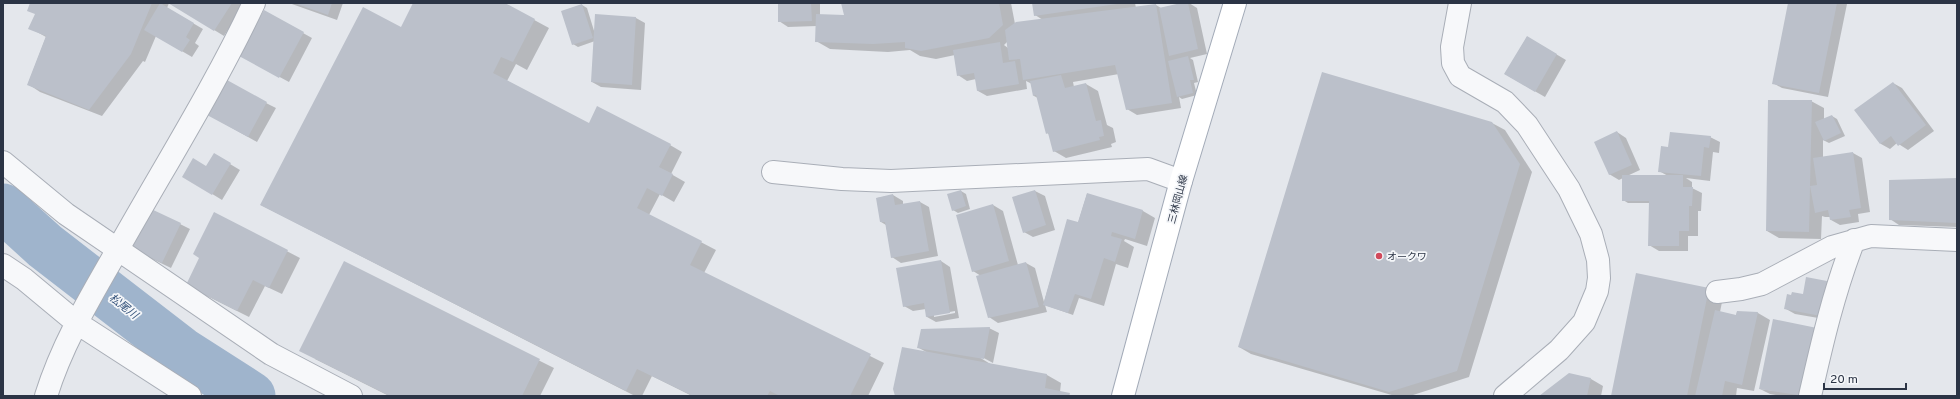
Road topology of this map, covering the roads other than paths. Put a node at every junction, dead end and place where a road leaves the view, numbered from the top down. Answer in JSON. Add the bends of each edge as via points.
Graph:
{"nodes":[{"id":1,"x":254,"y":3,"type":"edge"},
{"id":2,"x":1234,"y":3,"type":"edge"},
{"id":3,"x":1460,"y":3,"type":"edge"},
{"id":4,"x":3,"y":162,"type":"edge"},
{"id":5,"x":773,"y":172,"type":"dead end"},
{"id":6,"x":1181,"y":181,"type":"junction"},
{"id":7,"x":1854,"y":240,"type":"junction"},
{"id":8,"x":1957,"y":240,"type":"edge"},
{"id":9,"x":114,"y":255,"type":"junction"},
{"id":10,"x":3,"y":265,"type":"edge"},
{"id":11,"x":1717,"y":292,"type":"dead end"},
{"id":12,"x":80,"y":317,"type":"junction"},
{"id":13,"x":46,"y":396,"type":"edge"},
{"id":14,"x":190,"y":396,"type":"edge"},
{"id":15,"x":351,"y":396,"type":"edge"},
{"id":16,"x":1123,"y":396,"type":"edge"},
{"id":17,"x":1505,"y":396,"type":"edge"},
{"id":18,"x":1810,"y":396,"type":"edge"}],
"edges":[{"from":1,"to":9,"type":"street","via":[[224,65]]},
{"from":2,"to":6,"type":"main road","name":"三林岡山線"},
{"from":3,"to":17,"type":"street","via":[[1452,47],[1453,63],[1460,76],[1505,102],[1527,125],[1569,189],[1591,234],[1598,260],[1597,292],[1584,322],[1559,350]]},
{"from":4,"to":9,"type":"street"},
{"from":5,"to":6,"type":"street","via":[[891,181],[1148,168]]},
{"from":6,"to":16,"type":"main road","name":"三林岡山線"},
{"from":7,"to":8,"type":"street","via":[[1871,236]]},
{"from":7,"to":11,"type":"street","via":[[1832,248],[1762,284]]},
{"from":7,"to":18,"type":"street","via":[[1840,275],[1825,327]]},
{"from":9,"to":12,"type":"street"},
{"from":9,"to":15,"type":"street","via":[[271,354]]},
{"from":10,"to":12,"type":"street"},
{"from":12,"to":13,"type":"street","via":[[53,372]]},
{"from":12,"to":14,"type":"street"}]}
